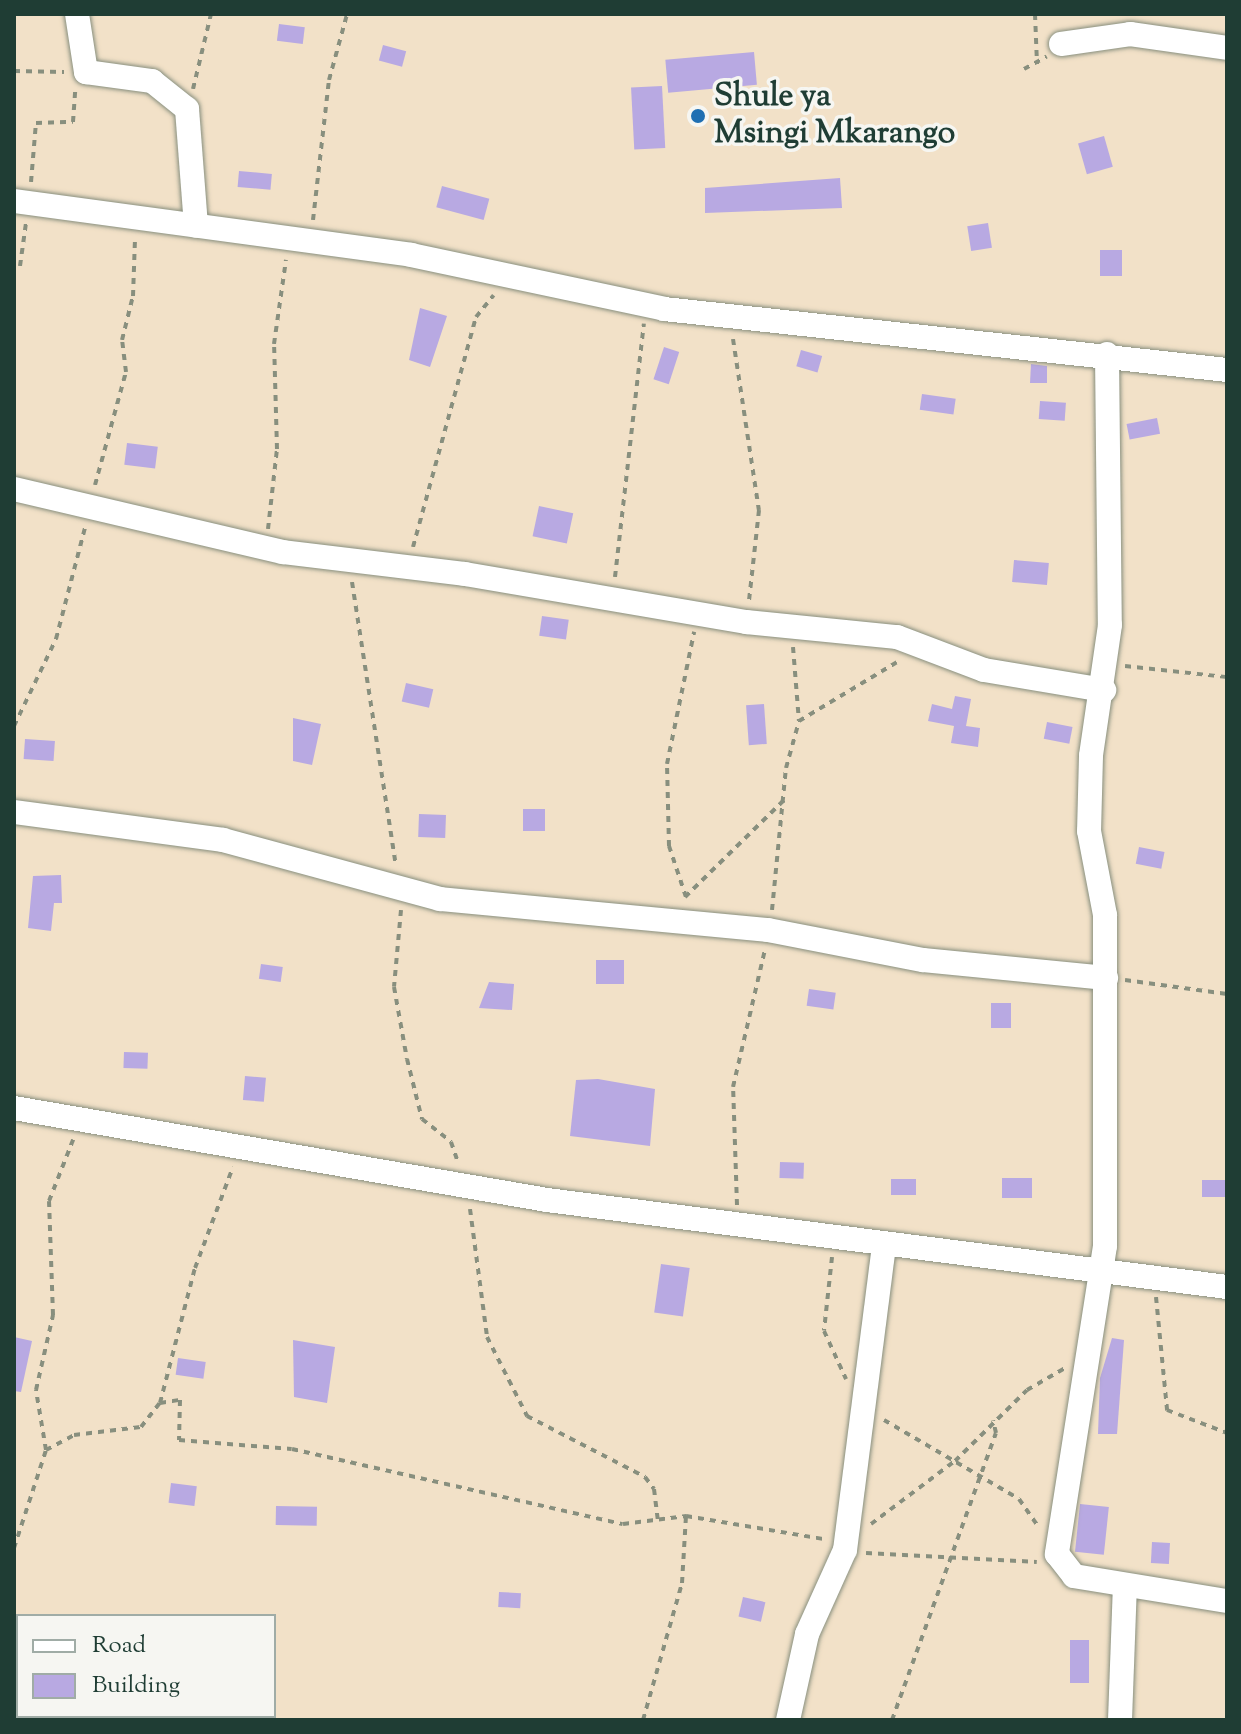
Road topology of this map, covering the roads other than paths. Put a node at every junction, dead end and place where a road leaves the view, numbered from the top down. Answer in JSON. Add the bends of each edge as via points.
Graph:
{"nodes":[{"id":1,"x":77,"y":14,"type":"edge"},
{"id":2,"x":1061,"y":44,"type":"dead end"},
{"id":3,"x":1227,"y":48,"type":"edge"},
{"id":4,"x":22,"y":202,"type":"edge"},
{"id":5,"x":196,"y":226,"type":"junction"},
{"id":6,"x":1107,"y":354,"type":"junction"},
{"id":7,"x":1227,"y":370,"type":"edge"},
{"id":8,"x":14,"y":489,"type":"edge"},
{"id":9,"x":1105,"y":678,"type":"junction"},
{"id":10,"x":14,"y":812,"type":"edge"},
{"id":11,"x":1106,"y":978,"type":"junction"},
{"id":12,"x":14,"y":1108,"type":"edge"},
{"id":13,"x":884,"y":1245,"type":"junction"},
{"id":14,"x":1100,"y":1273,"type":"junction"},
{"id":15,"x":1227,"y":1287,"type":"edge"},
{"id":16,"x":1125,"y":1585,"type":"junction"},
{"id":17,"x":1227,"y":1601,"type":"edge"},
{"id":18,"x":788,"y":1720,"type":"edge"},
{"id":19,"x":1120,"y":1720,"type":"edge"}],
"edges":[{"from":1,"to":5,"type":"street","via":[[86,72],[152,81],[187,109]]},
{"from":2,"to":3,"type":"street","via":[[1130,34]]},
{"from":4,"to":5,"type":"street"},
{"from":5,"to":6,"type":"street","via":[[298,239],[646,306]]},
{"from":6,"to":7,"type":"street"},
{"from":6,"to":9,"type":"street"},
{"from":8,"to":9,"type":"street","via":[[268,548],[746,622],[897,637],[984,670]]},
{"from":9,"to":11,"type":"street","via":[[1091,756],[1089,831],[1105,915]]},
{"from":10,"to":11,"type":"street","via":[[223,840],[440,899],[768,930],[923,960]]},
{"from":11,"to":14,"type":"street"},
{"from":12,"to":13,"type":"street","via":[[467,1187]]},
{"from":13,"to":14,"type":"street"},
{"from":13,"to":18,"type":"street","via":[[846,1545],[807,1634]]},
{"from":14,"to":15,"type":"street"},
{"from":14,"to":16,"type":"street","via":[[1060,1558],[1074,1576]]},
{"from":16,"to":17,"type":"street"},
{"from":16,"to":19,"type":"street"}]}
